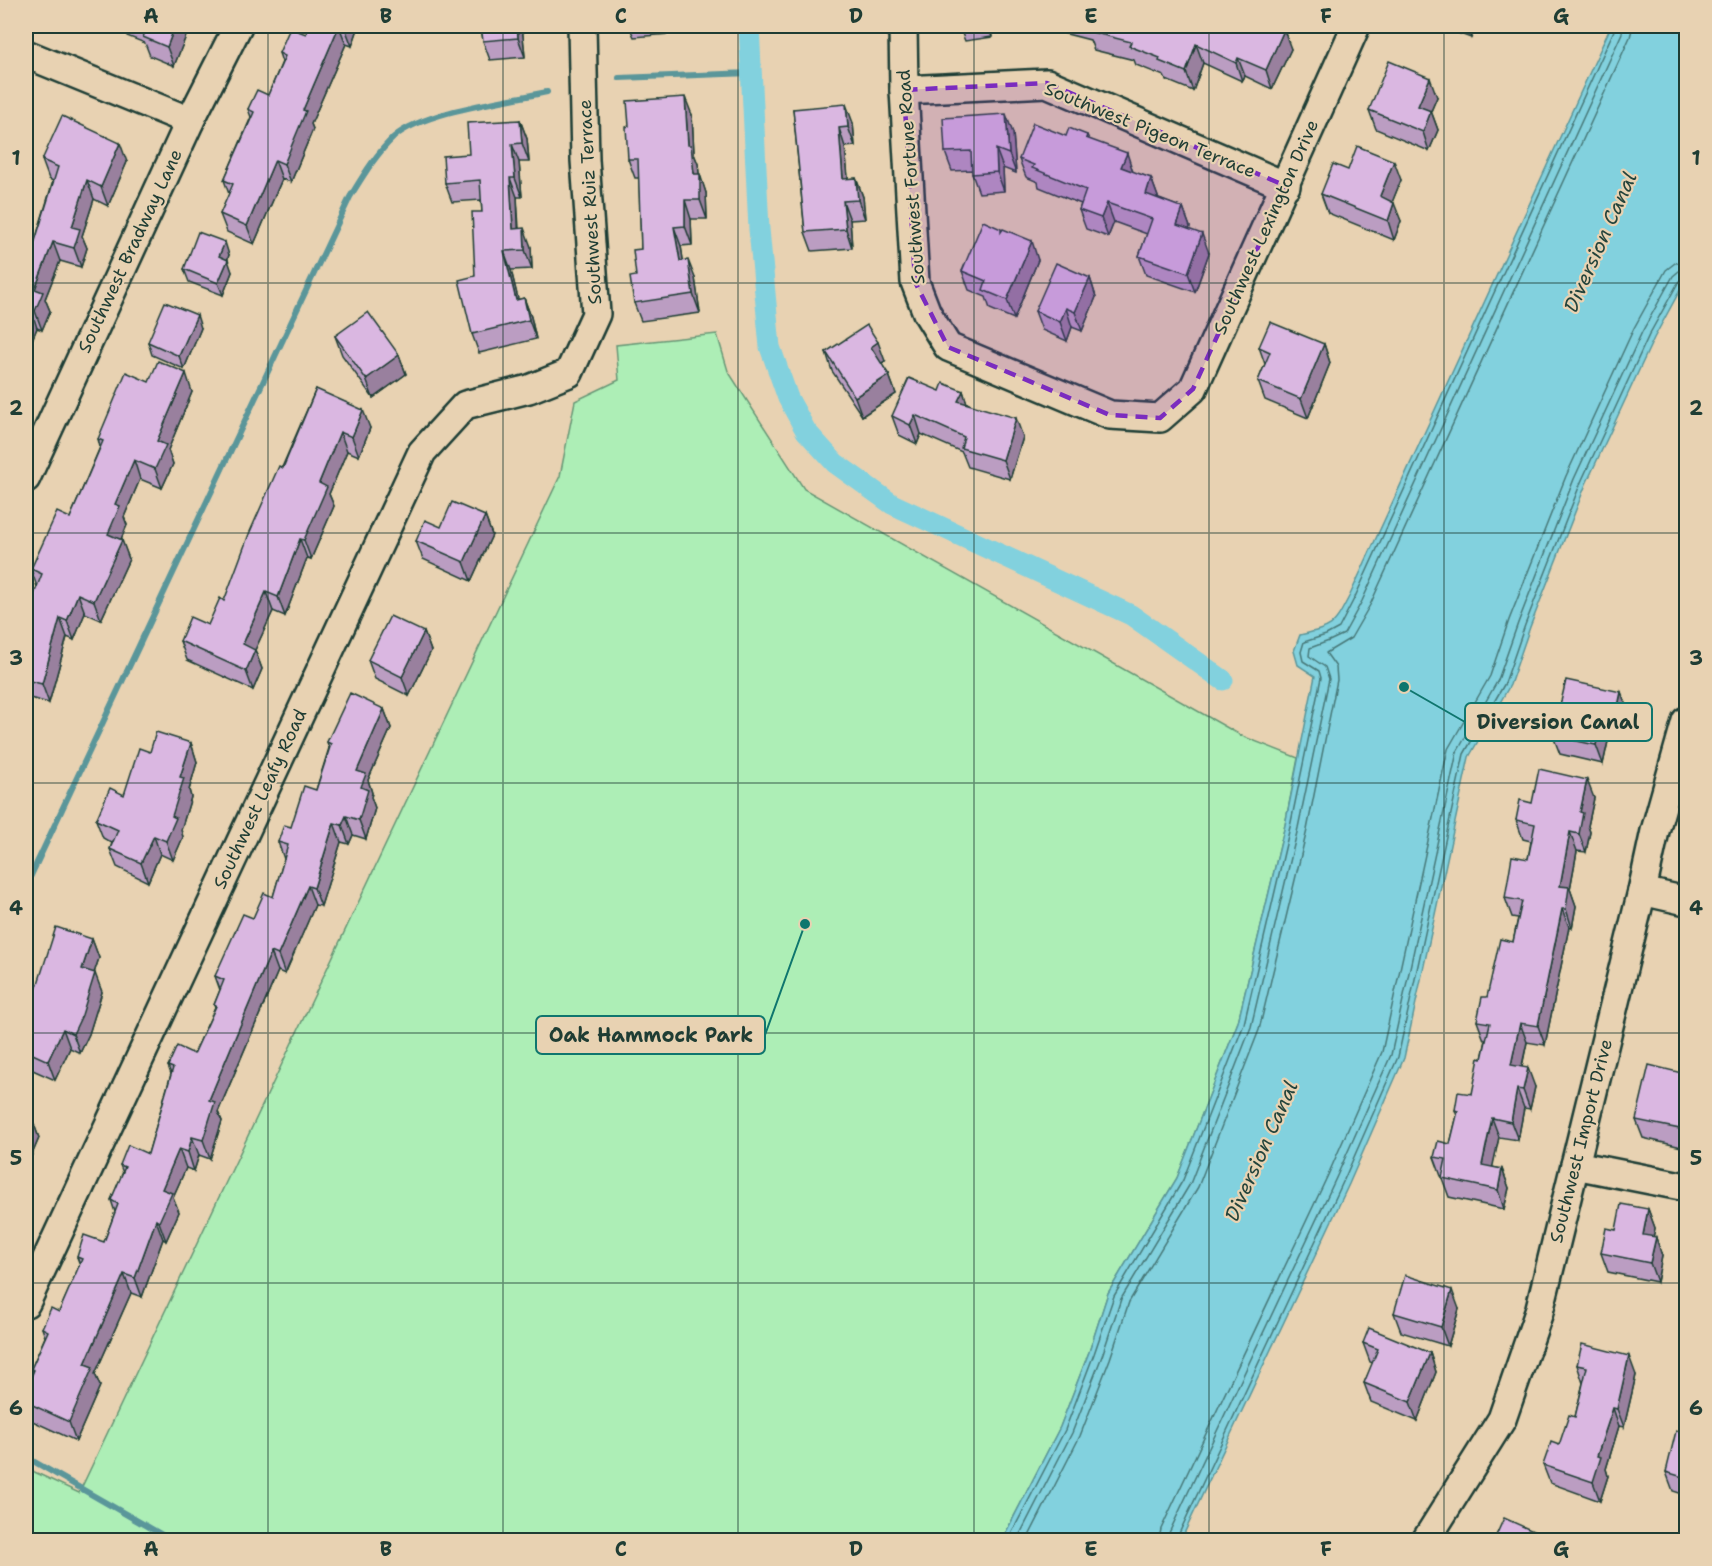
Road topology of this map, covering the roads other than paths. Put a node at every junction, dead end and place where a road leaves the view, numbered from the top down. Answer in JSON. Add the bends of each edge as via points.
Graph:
{"nodes":[{"id":1,"x":238,"y":26,"type":"edge"},
{"id":2,"x":582,"y":26,"type":"edge"},
{"id":3,"x":903,"y":26,"type":"edge"},
{"id":4,"x":1356,"y":26,"type":"edge"},
{"id":5,"x":26,"y":54,"type":"edge"},
{"id":6,"x":904,"y":90,"type":"junction"},
{"id":7,"x":190,"y":121,"type":"junction"},
{"id":8,"x":1286,"y":186,"type":"junction"},
{"id":9,"x":569,"y":373,"type":"joint"},
{"id":10,"x":1160,"y":418,"type":"joint"},
{"id":11,"x":26,"y":478,"type":"edge"},
{"id":12,"x":1686,"y":721,"type":"edge"},
{"id":13,"x":1642,"y":891,"type":"junction"},
{"id":14,"x":1686,"y":901,"type":"edge"},
{"id":15,"x":1575,"y":1165,"type":"junction"},
{"id":16,"x":1686,"y":1187,"type":"edge"},
{"id":17,"x":26,"y":1303,"type":"edge"},
{"id":18,"x":1426,"y":1540,"type":"edge"}],
"edges":[{"from":1,"to":7,"type":"street","name":"Southwest Bradway Lane"},
{"from":2,"to":9,"type":"street","name":"Southwest Ruiz Terrace","via":[[585,160],[596,314]]},
{"from":3,"to":6,"type":"street","name":"Southwest Fortune Road"},
{"from":4,"to":8,"type":"street","name":"Southwest Lexington Drive"},
{"from":5,"to":7,"type":"street"},
{"from":6,"to":8,"type":"street","name":"Southwest Pigeon Terrace","via":[[1047,83]]},
{"from":6,"to":10,"type":"street","name":"Southwest Fortune Road","via":[[915,282],[927,313],[948,347],[1110,414]]},
{"from":7,"to":11,"type":"street","name":"Southwest Bradway Lane"},
{"from":8,"to":10,"type":"street","name":"Southwest Lexington Drive","via":[[1193,388]]},
{"from":9,"to":17,"type":"street","name":"Southwest Leafy Road","via":[[529,389],[465,405],[422,452]]},
{"from":12,"to":13,"type":"street","name":"Southwest Import Drive"},
{"from":13,"to":14,"type":"street"},
{"from":13,"to":15,"type":"street","name":"Southwest Import Drive"},
{"from":15,"to":16,"type":"street"},
{"from":15,"to":18,"type":"street","name":"Southwest Import Drive","via":[[1539,1312],[1502,1419]]}]}
